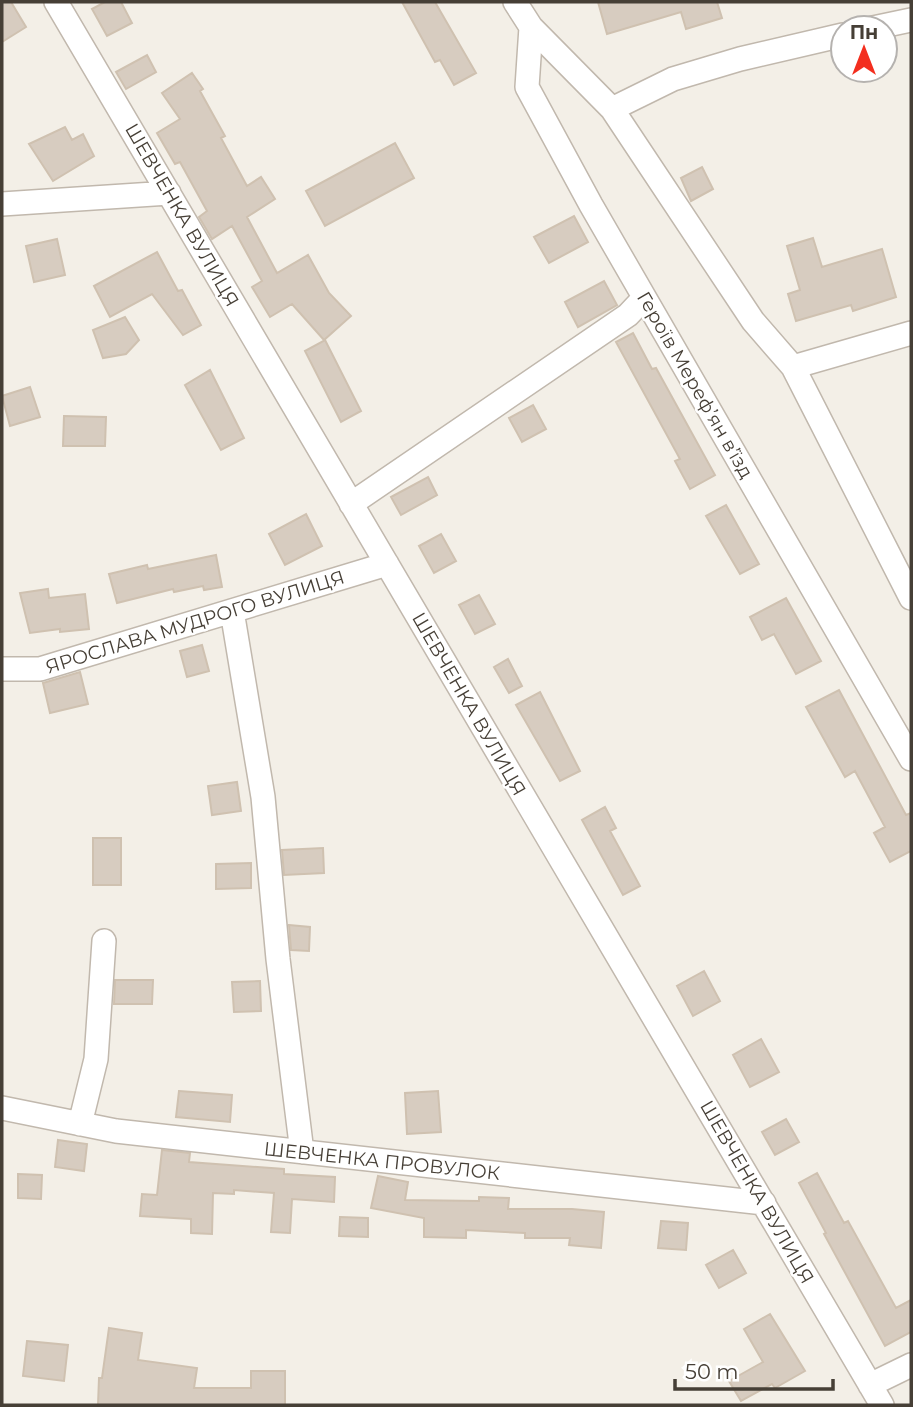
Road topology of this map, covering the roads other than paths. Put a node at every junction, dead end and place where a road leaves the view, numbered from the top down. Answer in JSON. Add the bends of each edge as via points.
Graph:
{"nodes":[{"id":1,"x":56,"y":2,"type":"edge"},
{"id":2,"x":515,"y":2,"type":"edge"},
{"id":3,"x":531,"y":27,"type":"junction"},
{"id":4,"x":829,"y":38,"type":"edge"},
{"id":5,"x":612,"y":108,"type":"junction"},
{"id":6,"x":169,"y":193,"type":"junction"},
{"id":7,"x":2,"y":204,"type":"edge"},
{"id":8,"x":644,"y":298,"type":"junction"},
{"id":9,"x":911,"y":333,"type":"edge"},
{"id":10,"x":793,"y":367,"type":"junction"},
{"id":11,"x":351,"y":504,"type":"junction"},
{"id":12,"x":387,"y":564,"type":"junction"},
{"id":13,"x":911,"y":598,"type":"edge"},
{"id":14,"x":232,"y":611,"type":"junction"},
{"id":15,"x":2,"y":669,"type":"edge"},
{"id":16,"x":911,"y":759,"type":"edge"},
{"id":17,"x":104,"y":941,"type":"dead end"},
{"id":18,"x":2,"y":1108,"type":"edge"},
{"id":19,"x":80,"y":1124,"type":"junction"},
{"id":20,"x":302,"y":1152,"type":"junction"},
{"id":21,"x":764,"y":1203,"type":"junction"},
{"id":22,"x":911,"y":1365,"type":"edge"},
{"id":23,"x":870,"y":1385,"type":"junction"},
{"id":24,"x":882,"y":1405,"type":"edge"}],
"edges":[{"from":1,"to":6,"type":"street","name":"ШЕВЧЕНКА ВУЛИЦЯ"},
{"from":2,"to":3,"type":"street"},
{"from":3,"to":5,"type":"street"},
{"from":3,"to":8,"type":"street","name":"Героїв Мерефʼян вʼїзд","via":[[527,88]]},
{"from":4,"to":5,"type":"street","via":[[673,79]]},
{"from":5,"to":10,"type":"street","via":[[753,321]]},
{"from":6,"to":7,"type":"street"},
{"from":6,"to":11,"type":"street","name":"ШЕВЧЕНКА ВУЛИЦЯ"},
{"from":8,"to":11,"type":"street","via":[[628,315]]},
{"from":8,"to":16,"type":"street","name":"Героїв Мерефʼян вʼїзд"},
{"from":9,"to":10,"type":"street"},
{"from":10,"to":13,"type":"street"},
{"from":11,"to":12,"type":"street","name":"ШЕВЧЕНКА ВУЛИЦЯ"},
{"from":12,"to":14,"type":"street","name":"ЯРОСЛАВА МУДРОГО ВУЛИЦЯ"},
{"from":12,"to":21,"type":"street","name":"ШЕВЧЕНКА ВУЛИЦЯ"},
{"from":14,"to":15,"type":"street","name":"ЯРОСЛАВА МУДРОГО ВУЛИЦЯ","via":[[40,669]]},
{"from":14,"to":20,"type":"street","via":[[262,797]]},
{"from":17,"to":19,"type":"street","via":[[96,1059]]},
{"from":18,"to":19,"type":"street","name":"ШЕВЧЕНКА ПРОВУЛОК"},
{"from":19,"to":20,"type":"street","name":"ШЕВЧЕНКА ПРОВУЛОК"},
{"from":20,"to":21,"type":"street","name":"ШЕВЧЕНКА ПРОВУЛОК"},
{"from":21,"to":23,"type":"street","name":"ШЕВЧЕНКА ВУЛИЦЯ"},
{"from":22,"to":23,"type":"street"},
{"from":23,"to":24,"type":"street","name":"ШЕВЧЕНКА ВУЛИЦЯ"}]}
